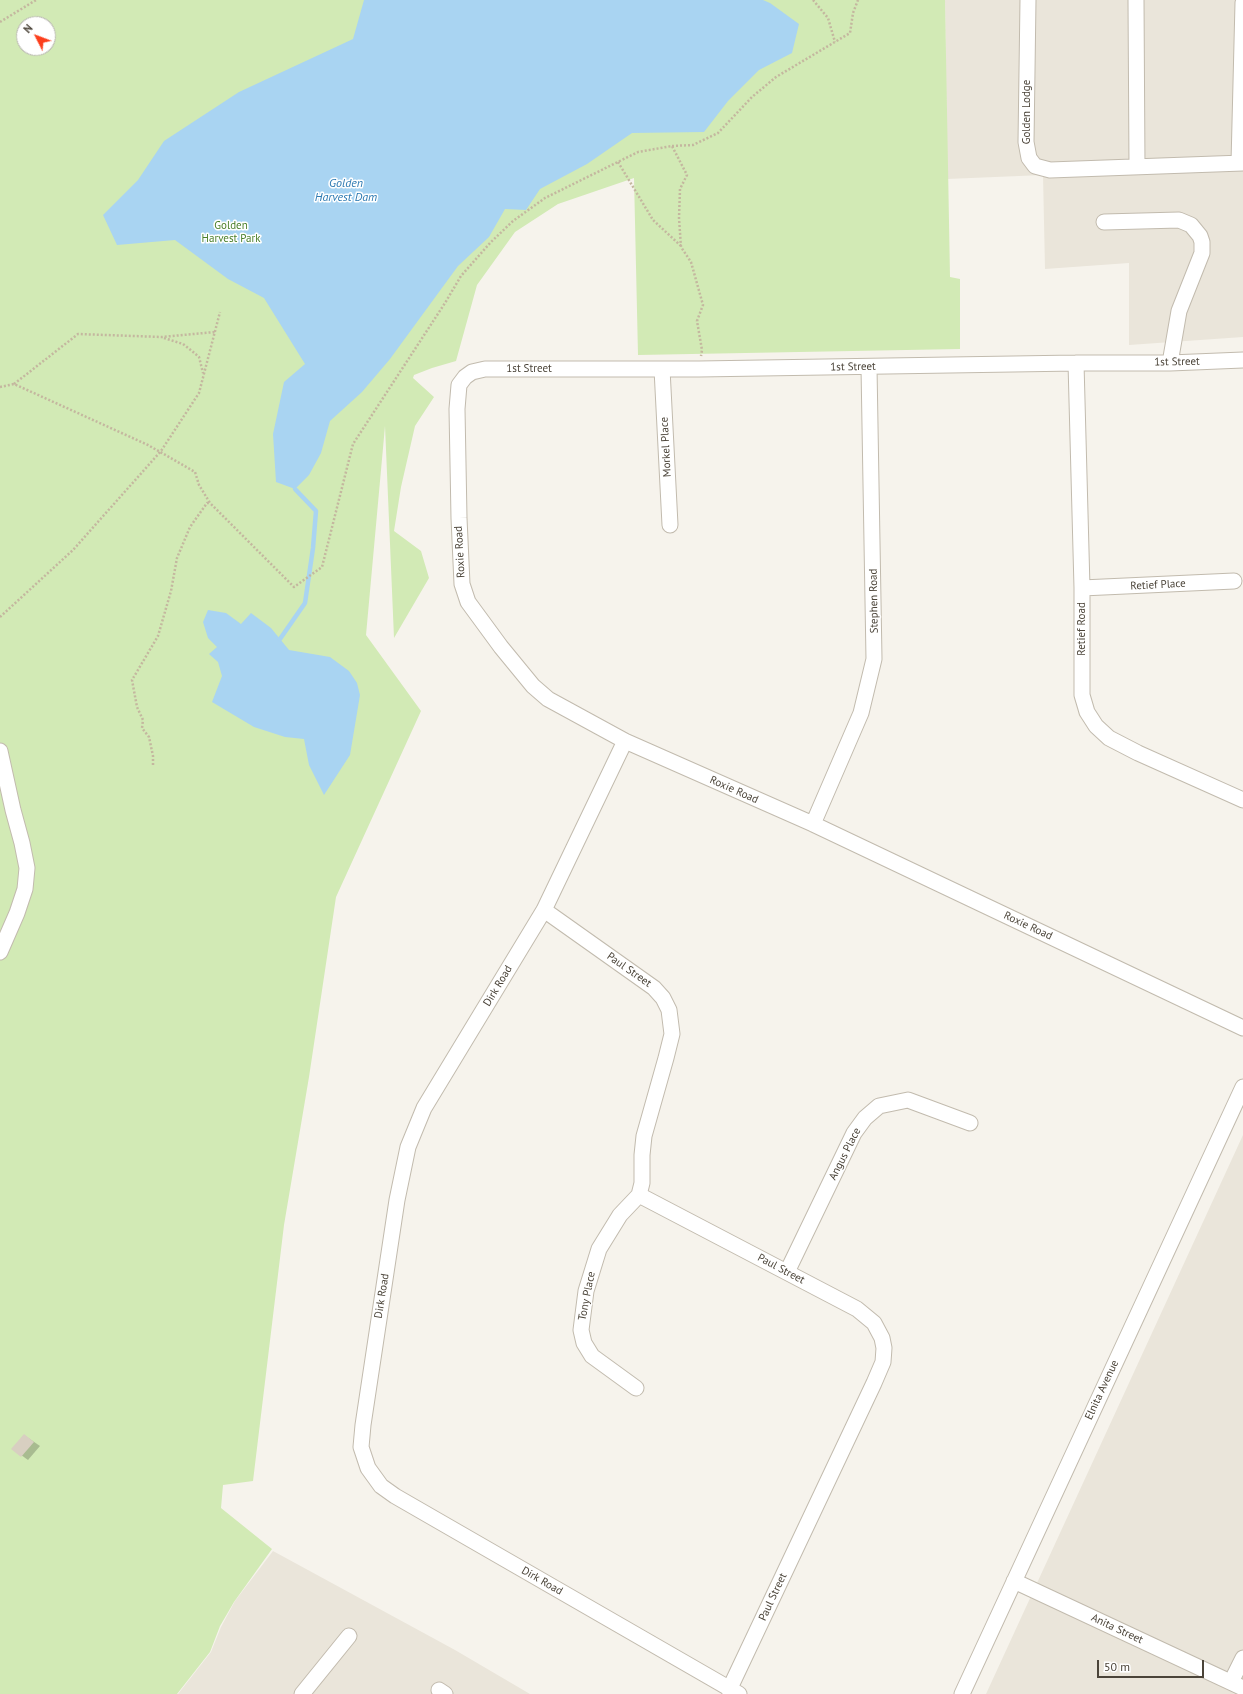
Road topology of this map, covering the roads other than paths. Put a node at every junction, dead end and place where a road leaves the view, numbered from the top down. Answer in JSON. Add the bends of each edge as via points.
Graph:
{"nodes":[{"id":1,"x":1028,"y":0,"type":"edge"},
{"id":2,"x":1136,"y":0,"type":"edge"},
{"id":3,"x":1243,"y":3,"type":"edge"},
{"id":4,"x":1241,"y":163,"type":"edge"},
{"id":5,"x":1137,"y":166,"type":"junction"},
{"id":6,"x":1104,"y":222,"type":"dead end"},
{"id":7,"x":1243,"y":360,"type":"edge"},
{"id":8,"x":1076,"y":363,"type":"junction"},
{"id":9,"x":1170,"y":363,"type":"junction"},
{"id":10,"x":869,"y":367,"type":"junction"},
{"id":11,"x":662,"y":369,"type":"junction"},
{"id":12,"x":465,"y":376,"type":"joint"},
{"id":13,"x":670,"y":525,"type":"dead end"},
{"id":14,"x":1234,"y":581,"type":"dead end"},
{"id":15,"x":1082,"y":588,"type":"junction"},
{"id":16,"x":625,"y":741,"type":"junction"},
{"id":17,"x":0,"y":751,"type":"edge"},
{"id":18,"x":1243,"y":800,"type":"edge"},
{"id":19,"x":813,"y":824,"type":"junction"},
{"id":20,"x":544,"y":910,"type":"junction"},
{"id":21,"x":0,"y":952,"type":"edge"},
{"id":22,"x":1243,"y":1028,"type":"edge"},
{"id":23,"x":1243,"y":1087,"type":"edge"},
{"id":24,"x":970,"y":1123,"type":"dead end"},
{"id":25,"x":639,"y":1195,"type":"junction"},
{"id":26,"x":787,"y":1272,"type":"junction"},
{"id":27,"x":636,"y":1388,"type":"dead end"},
{"id":28,"x":1014,"y":1581,"type":"junction"},
{"id":29,"x":348,"y":1636,"type":"dead end"},
{"id":30,"x":1243,"y":1658,"type":"edge"},
{"id":31,"x":1237,"y":1685,"type":"edge"},
{"id":32,"x":734,"y":1692,"type":"edge"},
{"id":33,"x":302,"y":1694,"type":"edge"},
{"id":34,"x":962,"y":1694,"type":"edge"}],
"edges":[{"from":1,"to":5,"type":"street","name":"Golden Lodge","via":[[1028,158],[1035,166],[1050,170]]},
{"from":2,"to":5,"type":"street"},
{"from":3,"to":4,"type":"street","name":"Golden Lodge"},
{"from":4,"to":5,"type":"street","name":"Golden Lodge"},
{"from":6,"to":9,"type":"street","via":[[1179,220],[1191,225],[1200,236],[1202,253],[1179,310]]},
{"from":7,"to":9,"type":"street","name":"1st Street"},
{"from":8,"to":9,"type":"street","name":"1st Street"},
{"from":8,"to":10,"type":"street","name":"1st Street"},
{"from":8,"to":15,"type":"street","name":"Retief Road"},
{"from":10,"to":11,"type":"street","name":"1st Street"},
{"from":10,"to":19,"type":"street","name":"Stephen Road","via":[[874,659],[861,713]]},
{"from":11,"to":12,"type":"street","name":"1st Street","via":[[485,369]]},
{"from":11,"to":13,"type":"street","name":"Morkel Place"},
{"from":12,"to":16,"type":"street","name":"Roxie Road","via":[[459,385],[457,409],[458,518],[462,584],[468,602],[533,686],[548,699]]},
{"from":14,"to":15,"type":"street","name":"Retief Place"},
{"from":15,"to":18,"type":"street","name":"Retief Road","via":[[1082,695],[1087,712],[1096,726],[1109,738],[1138,753]]},
{"from":16,"to":19,"type":"street","name":"Roxie Road"},
{"from":16,"to":20,"type":"street","name":"Dirk Road"},
{"from":17,"to":21,"type":"street","via":[[27,868],[26,889]]},
{"from":19,"to":22,"type":"street","name":"Roxie Road"},
{"from":20,"to":25,"type":"street","name":"Paul Street","via":[[654,988],[669,1010],[672,1034],[644,1136]]},
{"from":20,"to":32,"type":"street","name":"Dirk Road","via":[[424,1108],[408,1146],[397,1200],[361,1447],[364,1459],[381,1486],[395,1496]]},
{"from":23,"to":28,"type":"street","name":"Elnita Avenue"},
{"from":24,"to":26,"type":"street","name":"Angus Place","via":[[908,1100],[879,1106],[865,1118],[854,1133]]},
{"from":25,"to":26,"type":"street","name":"Paul Street"},
{"from":25,"to":27,"type":"street","name":"Tony Place","via":[[620,1215],[599,1249],[586,1291],[581,1330],[584,1343],[592,1356]]},
{"from":26,"to":32,"type":"street","name":"Paul Street","via":[[857,1309],[874,1323],[882,1338],[883,1362]]},
{"from":28,"to":31,"type":"street","name":"Anita Street"},
{"from":28,"to":34,"type":"street","name":"Elnita Avenue"},
{"from":29,"to":33,"type":"street"},
{"from":30,"to":31,"type":"street"}]}
